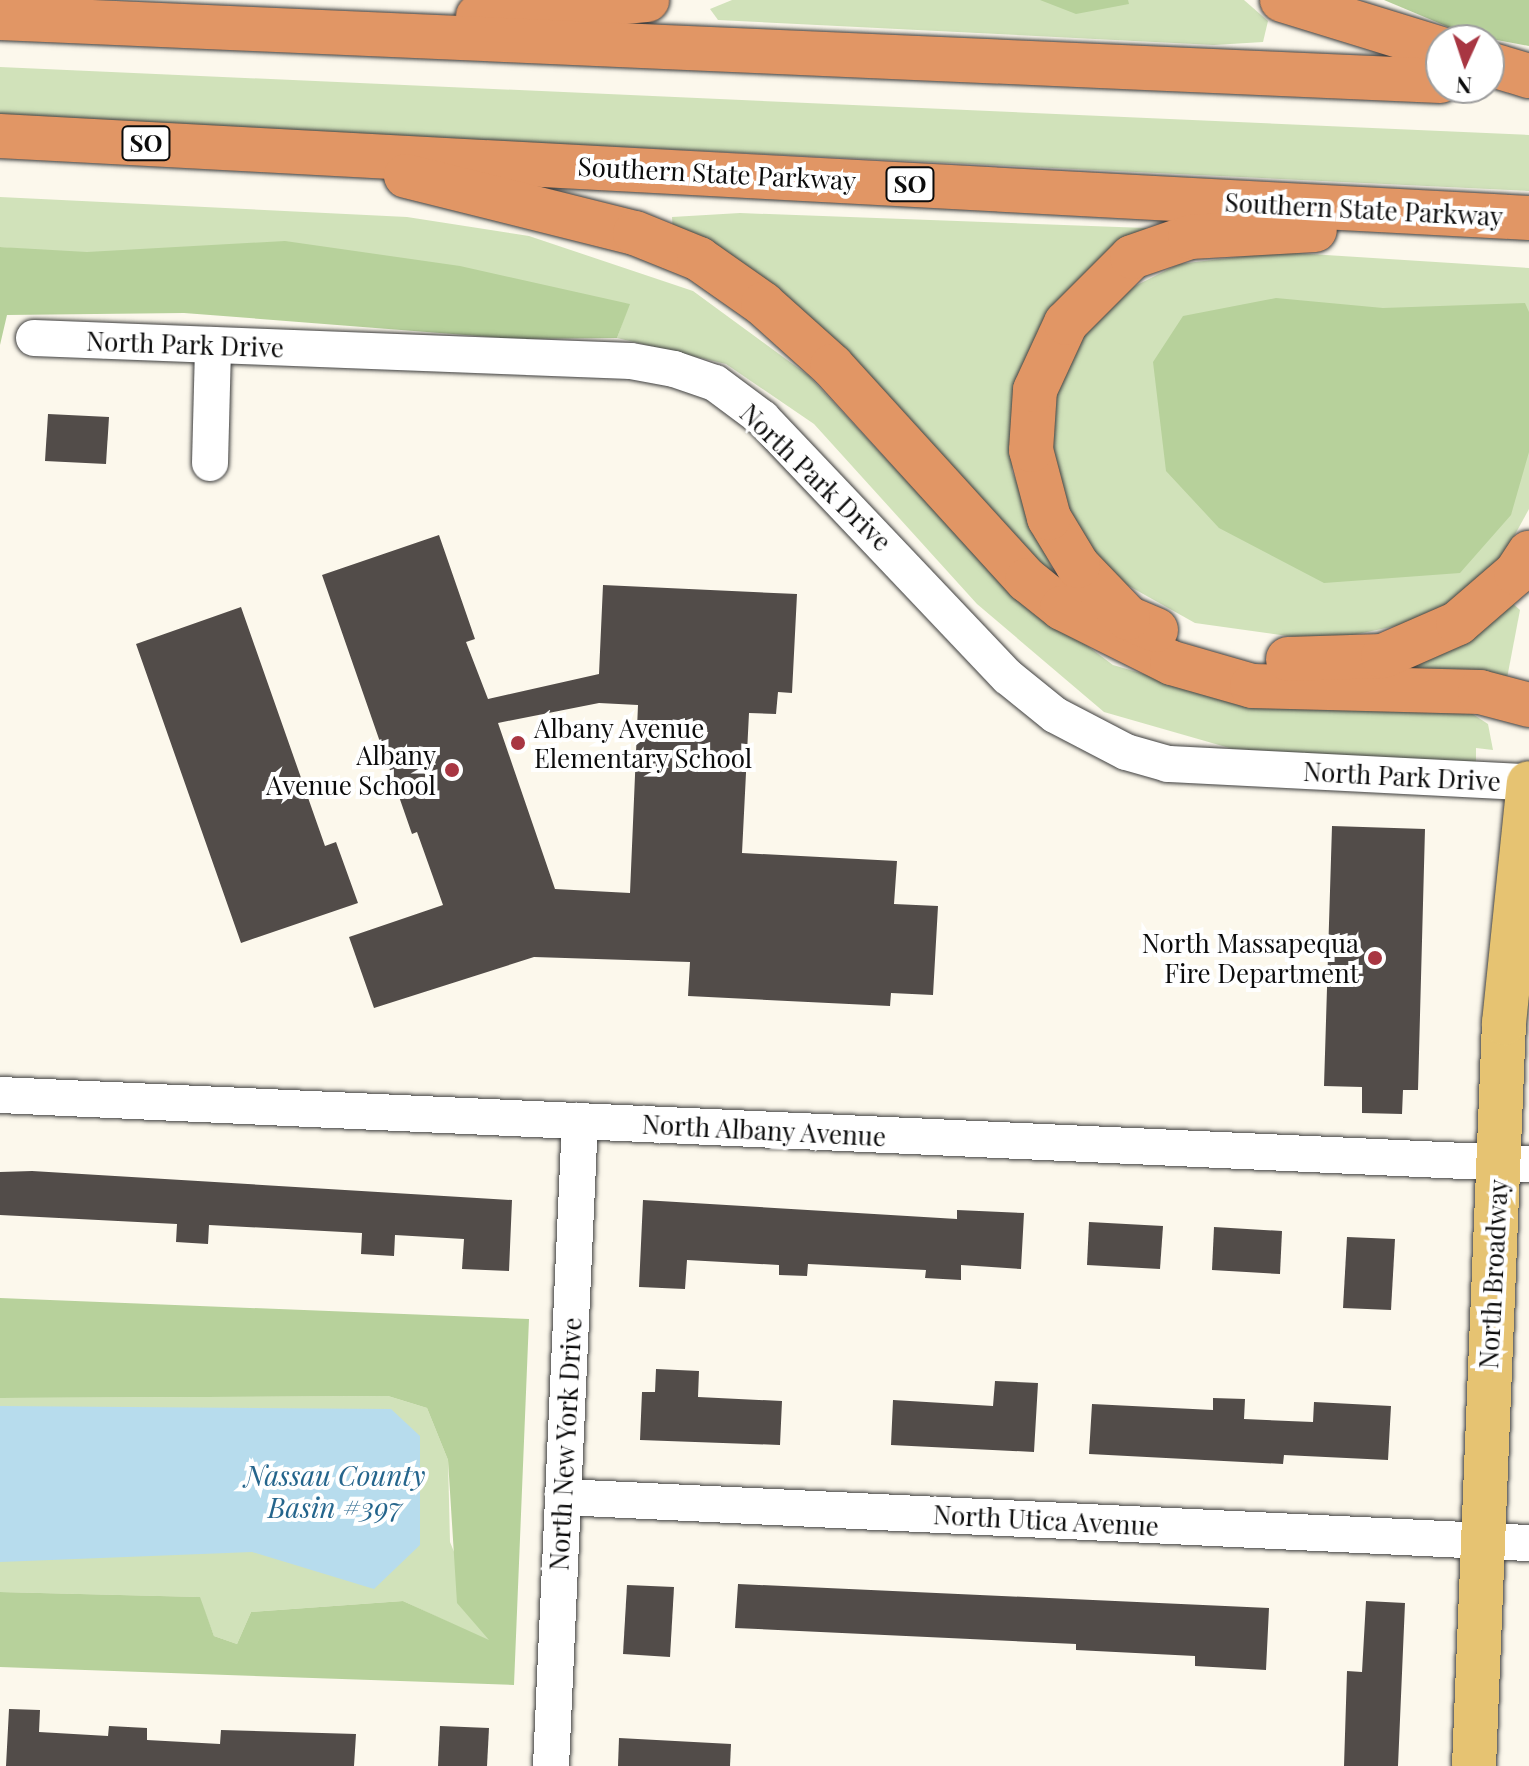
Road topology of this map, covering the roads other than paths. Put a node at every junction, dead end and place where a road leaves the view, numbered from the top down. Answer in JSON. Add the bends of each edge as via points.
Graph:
{"nodes":[{"id":1,"x":647,"y":0,"type":"edge"},
{"id":2,"x":1282,"y":0,"type":"edge"},
{"id":3,"x":0,"y":18,"type":"edge"},
{"id":4,"x":315,"y":32,"type":"junction"},
{"id":5,"x":1425,"y":44,"type":"edge"},
{"id":6,"x":1505,"y":69,"type":"edge"},
{"id":7,"x":1529,"y":76,"type":"edge"},
{"id":8,"x":1425,"y":80,"type":"edge"},
{"id":9,"x":1505,"y":83,"type":"edge"},
{"id":10,"x":1529,"y":84,"type":"edge"},
{"id":11,"x":0,"y":136,"type":"edge"},
{"id":12,"x":291,"y":150,"type":"junction"},
{"id":13,"x":1529,"y":218,"type":"edge"},
{"id":14,"x":34,"y":338,"type":"dead end"},
{"id":15,"x":213,"y":345,"type":"junction"},
{"id":16,"x":210,"y":463,"type":"dead end"},
{"id":17,"x":1529,"y":553,"type":"edge"},
{"id":18,"x":1529,"y":705,"type":"edge"},
{"id":19,"x":1529,"y":783,"type":"edge"},
{"id":20,"x":0,"y":1095,"type":"edge"},
{"id":21,"x":580,"y":1121,"type":"junction"},
{"id":22,"x":1513,"y":1163,"type":"edge"},
{"id":23,"x":563,"y":1497,"type":"junction"},
{"id":24,"x":1482,"y":1541,"type":"junction"},
{"id":25,"x":1529,"y":1543,"type":"edge"},
{"id":26,"x":551,"y":1766,"type":"edge"},
{"id":27,"x":1474,"y":1766,"type":"edge"}],
"edges":[{"from":1,"to":4,"type":"highway"},
{"from":2,"to":5,"type":"highway"},
{"from":3,"to":4,"type":"highway"},
{"from":4,"to":8,"type":"highway"},
{"from":6,"to":7,"type":"highway"},
{"from":9,"to":10,"type":"highway"},
{"from":11,"to":12,"type":"highway","name":"Southern State Parkway","number":"SO"},
{"from":12,"to":13,"type":"highway","name":"Southern State Parkway","number":"SO"},
{"from":12,"to":18,"type":"highway","via":[[555,211],[635,233],[699,259],[763,304],[832,366],[1027,580],[1062,608],[1172,663],[1252,686],[1480,692]]},
{"from":13,"to":17,"type":"highway","via":[[1190,237],[1132,257],[1066,323],[1035,390],[1031,450],[1049,518],[1078,566],[1128,618],[1178,639],[1246,657],[1383,656],[1458,623],[1516,573]]},
{"from":14,"to":15,"type":"street","name":"North Park Drive"},
{"from":15,"to":16,"type":"street"},
{"from":15,"to":19,"type":"street","name":"North Park Drive","via":[[631,361],[674,369],[715,383],[762,418],[1008,677],[1055,715],[1126,752],[1168,764]]},
{"from":19,"to":22,"type":"main road","name":"North Broadway","via":[[1504,1023]]},
{"from":20,"to":21,"type":"street","name":"North Albany Avenue"},
{"from":21,"to":22,"type":"street","name":"North Albany Avenue"},
{"from":21,"to":23,"type":"street","name":"North New York Drive"},
{"from":22,"to":24,"type":"main road","name":"North Broadway"},
{"from":23,"to":24,"type":"street","name":"North Utica Avenue"},
{"from":23,"to":26,"type":"street","name":"North New York Drive"},
{"from":24,"to":25,"type":"street","name":"North Utica Avenue"},
{"from":24,"to":27,"type":"main road","name":"North Broadway"}]}
